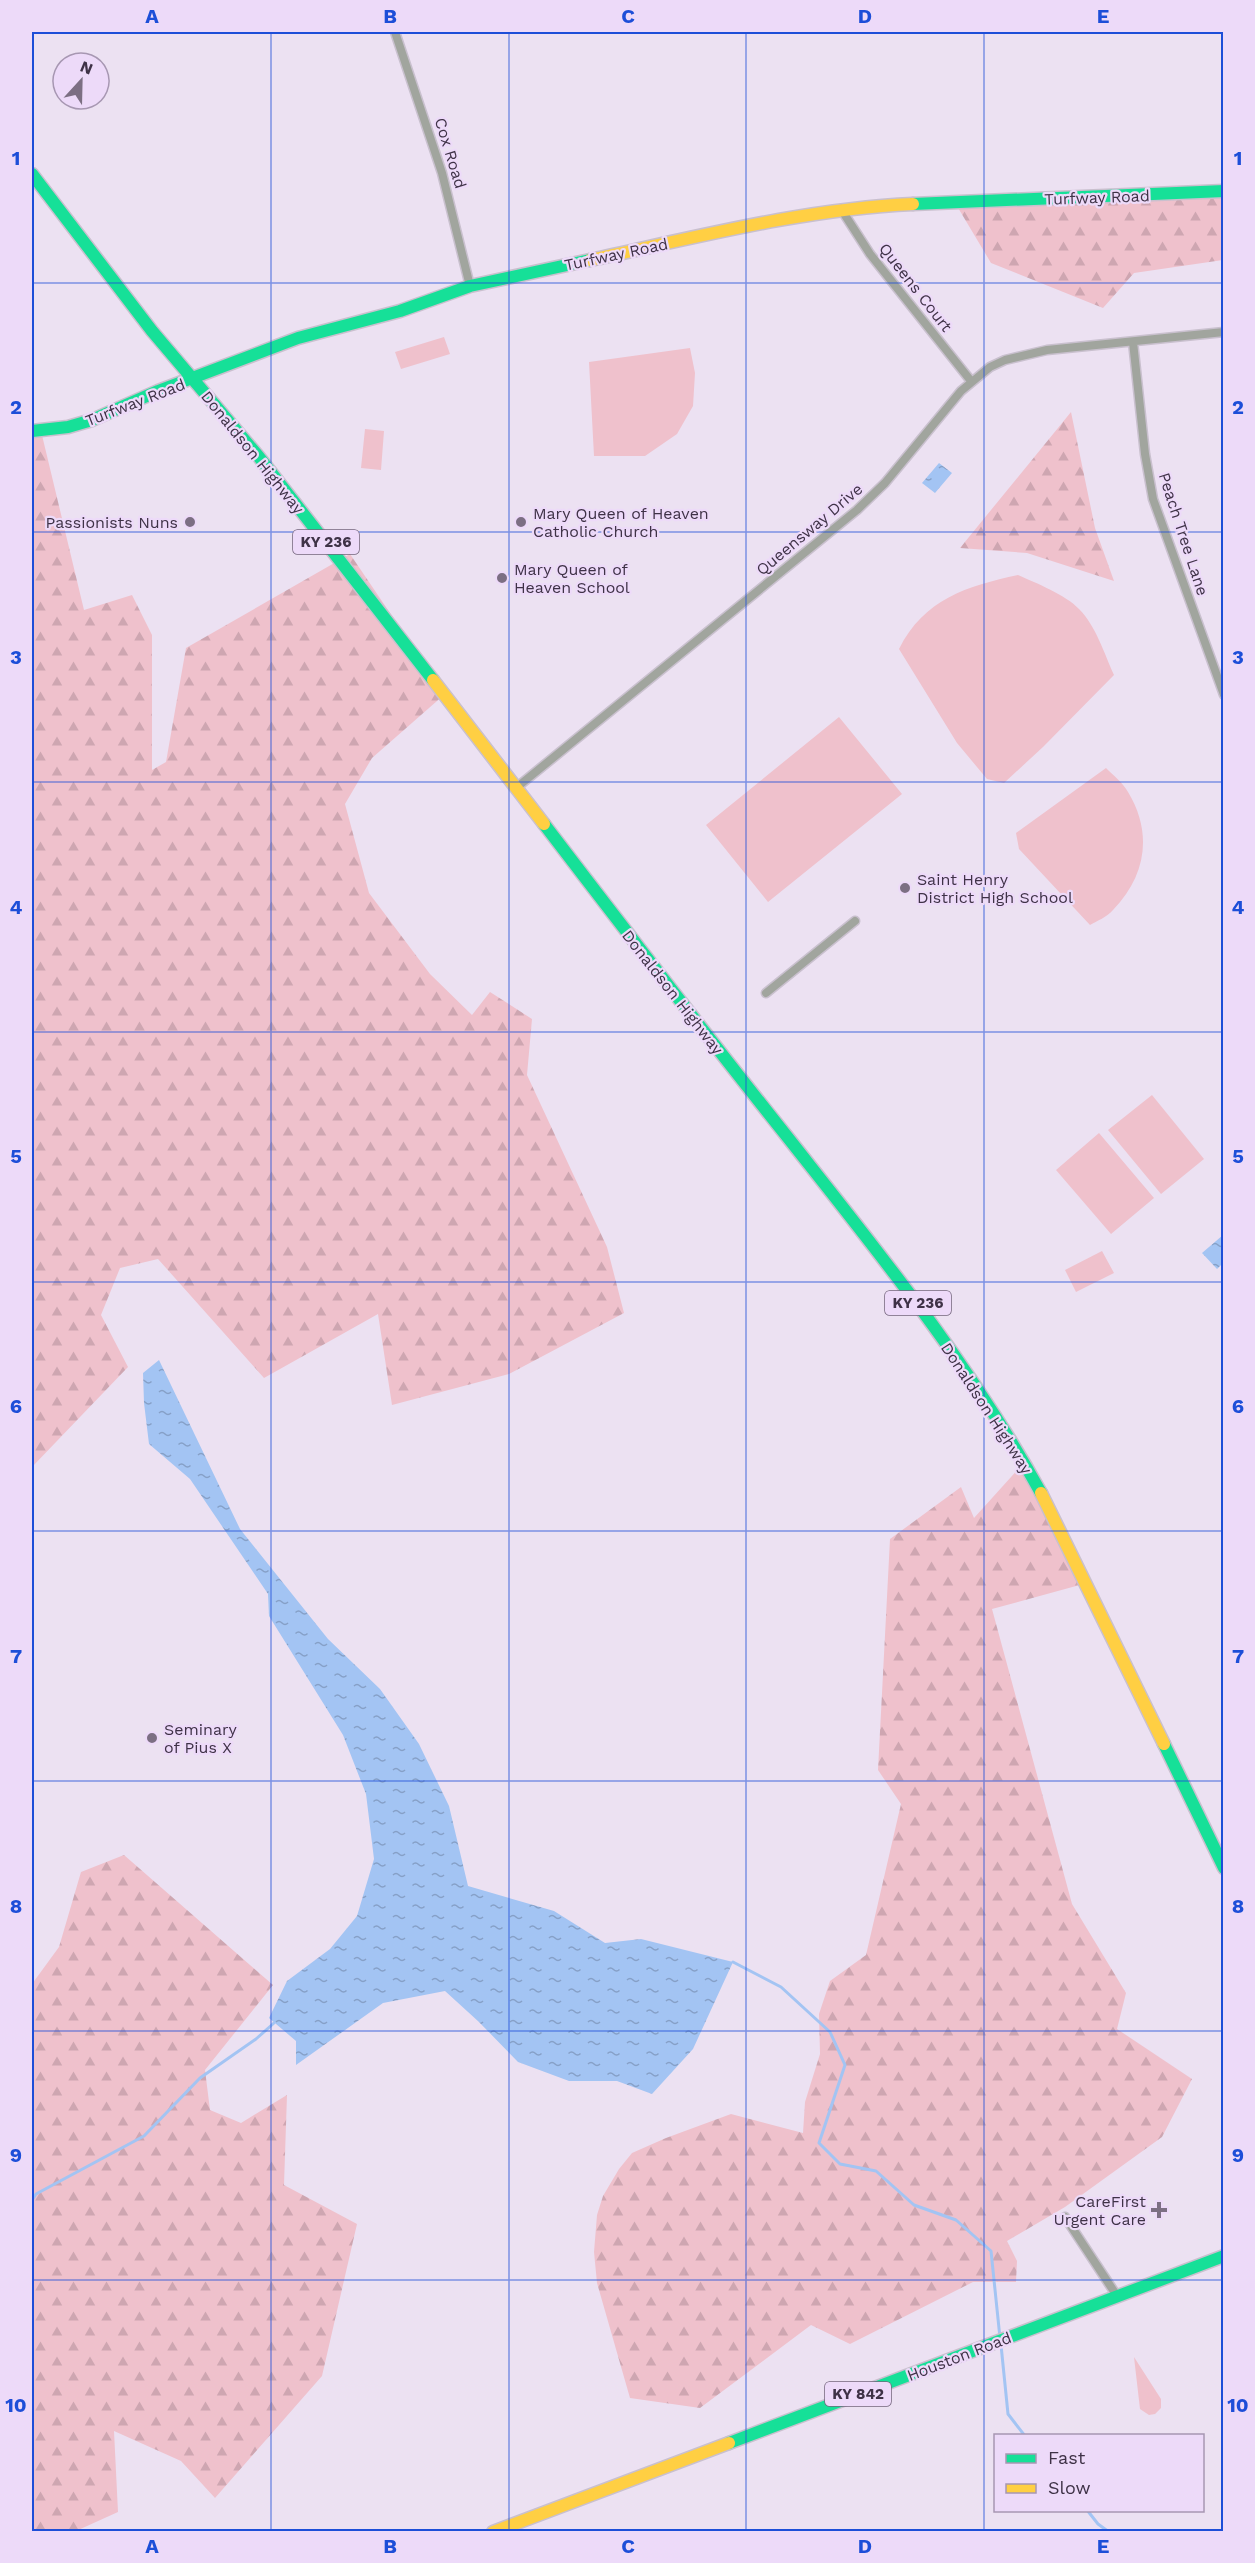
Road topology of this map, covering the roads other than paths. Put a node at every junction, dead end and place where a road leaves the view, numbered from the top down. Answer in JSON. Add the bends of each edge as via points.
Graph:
{"nodes":[{"id":1,"x":396,"y":32,"type":"edge"},
{"id":2,"x":32,"y":174,"type":"edge"},
{"id":3,"x":1224,"y":191,"type":"edge"},
{"id":4,"x":841,"y":209,"type":"junction"},
{"id":5,"x":470,"y":286,"type":"junction"},
{"id":6,"x":1224,"y":332,"type":"edge"},
{"id":7,"x":1133,"y":342,"type":"junction"},
{"id":8,"x":192,"y":379,"type":"junction"},
{"id":9,"x":971,"y":381,"type":"junction"},
{"id":10,"x":32,"y":431,"type":"edge"},
{"id":11,"x":1224,"y":695,"type":"edge"},
{"id":12,"x":516,"y":788,"type":"junction"},
{"id":13,"x":855,"y":921,"type":"dead end"},
{"id":14,"x":766,"y":993,"type":"dead end"},
{"id":15,"x":1224,"y":1868,"type":"edge"},
{"id":16,"x":1065,"y":2217,"type":"dead end"},
{"id":17,"x":1224,"y":2256,"type":"edge"},
{"id":18,"x":1116,"y":2296,"type":"junction"},
{"id":19,"x":493,"y":2532,"type":"edge"}],
"edges":[{"from":1,"to":5,"type":"street","name":"Cox Road","via":[[442,173]]},
{"from":2,"to":8,"type":"main road","name":"Donaldson Highway","number":"KY 236"},
{"from":3,"to":4,"type":"main road","name":"Turfway Road"},
{"from":4,"to":5,"type":"main road","name":"Turfway Road"},
{"from":4,"to":9,"type":"street","name":"Queens Court","via":[[870,254]]},
{"from":5,"to":8,"type":"main road","name":"Turfway Road","via":[[400,311],[298,338]]},
{"from":6,"to":7,"type":"street","name":"Queensway Drive"},
{"from":7,"to":9,"type":"street","name":"Queensway Drive","via":[[1024,355],[990,367]]},
{"from":7,"to":11,"type":"street","name":"Peach Tree Lane","via":[[1153,499]]},
{"from":8,"to":10,"type":"main road","name":"Turfway Road","via":[[92,420]]},
{"from":8,"to":12,"type":"main road","name":"Donaldson Highway","number":"KY 236","via":[[260,458]]},
{"from":9,"to":12,"type":"street","name":"Queensway Drive","via":[[885,483],[857,510]]},
{"from":12,"to":15,"type":"main road","name":"Donaldson Highway","number":"KY 236","via":[[915,1299],[980,1393],[1059,1526]]},
{"from":13,"to":14,"type":"street"},
{"from":16,"to":18,"type":"street"},
{"from":17,"to":18,"type":"main road","name":"Houston Road","number":"KY 842"},
{"from":18,"to":19,"type":"main road","name":"Houston Road","number":"KY 842"}]}
